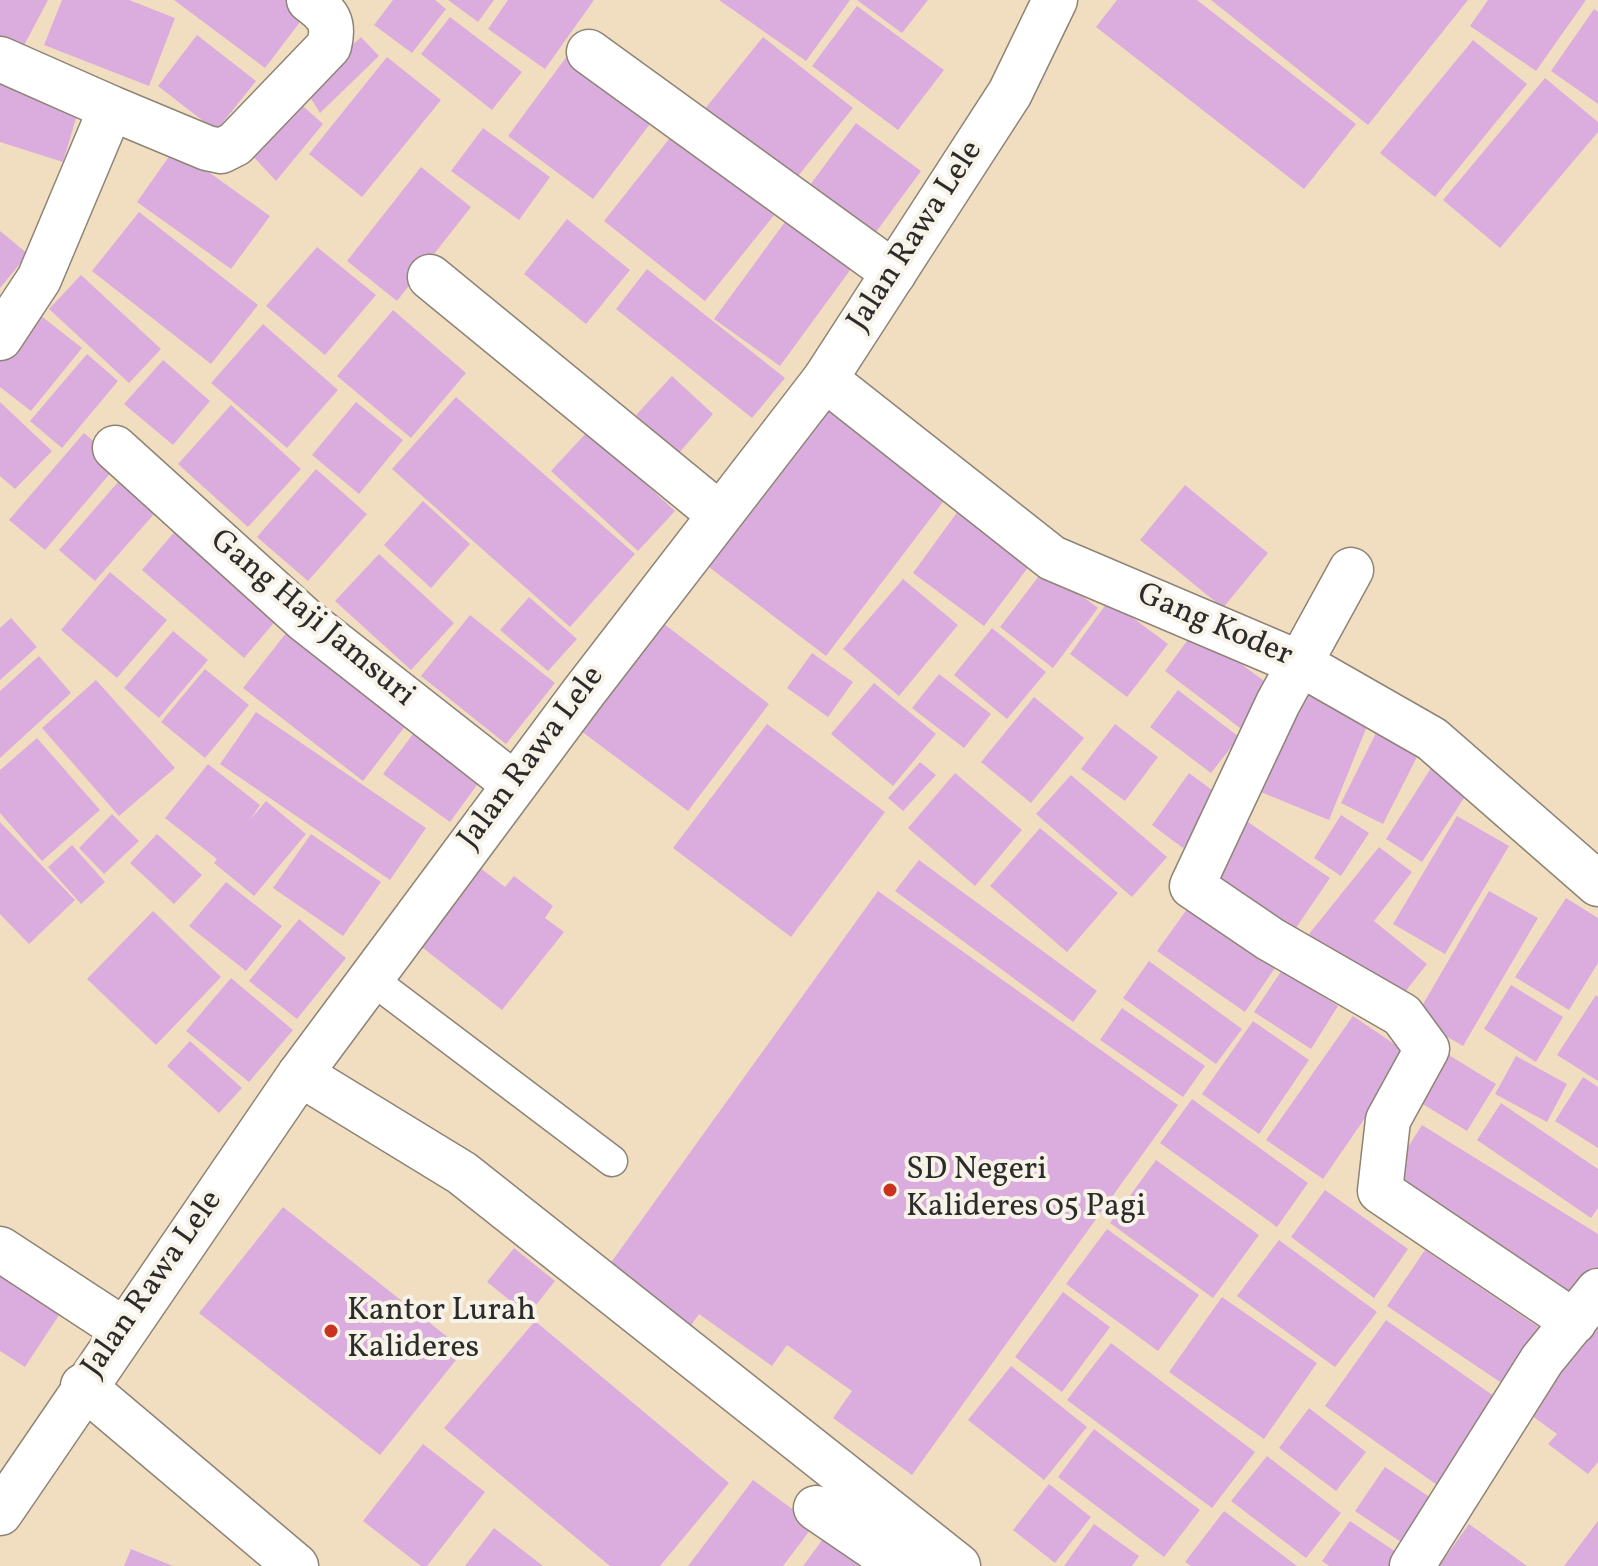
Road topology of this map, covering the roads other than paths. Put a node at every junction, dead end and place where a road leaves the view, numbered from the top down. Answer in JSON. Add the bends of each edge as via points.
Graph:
{"nodes":[{"id":1,"x":309,"y":0,"type":"edge"},
{"id":2,"x":1055,"y":0,"type":"edge"},
{"id":3,"x":589,"y":52,"type":"dead end"},
{"id":4,"x":0,"y":59,"type":"edge"},
{"id":5,"x":111,"y":108,"type":"junction"},
{"id":6,"x":894,"y":273,"type":"junction"},
{"id":7,"x":430,"y":277,"type":"dead end"},
{"id":8,"x":0,"y":338,"type":"edge"},
{"id":9,"x":825,"y":379,"type":"junction"},
{"id":10,"x":115,"y":448,"type":"dead end"},
{"id":11,"x":719,"y":514,"type":"junction"},
{"id":12,"x":1351,"y":570,"type":"dead end"},
{"id":13,"x":1299,"y":663,"type":"junction"},
{"id":14,"x":514,"y":784,"type":"junction"},
{"id":15,"x":1598,"y":884,"type":"edge"},
{"id":16,"x":370,"y":978,"type":"junction"},
{"id":17,"x":300,"y":1074,"type":"junction"},
{"id":18,"x":612,"y":1161,"type":"dead end"},
{"id":19,"x":0,"y":1249,"type":"edge"},
{"id":20,"x":1586,"y":1306,"type":"edge"},
{"id":21,"x":124,"y":1330,"type":"junction"},
{"id":22,"x":83,"y":1386,"type":"junction"},
{"id":23,"x":816,"y":1508,"type":"dead end"},
{"id":24,"x":0,"y":1513,"type":"edge"},
{"id":25,"x":296,"y":1566,"type":"edge"},
{"id":26,"x":901,"y":1566,"type":"edge"},
{"id":27,"x":958,"y":1566,"type":"edge"},
{"id":28,"x":1412,"y":1566,"type":"edge"}],
"edges":[{"from":1,"to":5,"type":"street","via":[[328,13],[333,29],[329,46],[235,144],[221,151],[207,148]]},
{"from":2,"to":6,"type":"street","name":"Jalan Rawa Lele","via":[[1010,93]]},
{"from":3,"to":6,"type":"street"},
{"from":4,"to":5,"type":"street"},
{"from":5,"to":8,"type":"street","via":[[39,279]]},
{"from":6,"to":9,"type":"street","name":"Jalan Rawa Lele"},
{"from":7,"to":11,"type":"street"},
{"from":9,"to":11,"type":"street","name":"Jalan Rawa Lele"},
{"from":9,"to":13,"type":"street","name":"Gang Koder","via":[[1052,558]]},
{"from":10,"to":14,"type":"street","name":"Gang Haji Jamsuri","via":[[305,620]]},
{"from":11,"to":14,"type":"street","name":"Jalan Rawa Lele"},
{"from":12,"to":13,"type":"street"},
{"from":13,"to":15,"type":"street","name":"Gang Koder","via":[[1432,739]]},
{"from":13,"to":20,"type":"street","via":[[1192,886],[1270,939],[1402,1015],[1427,1049],[1388,1120],[1380,1191]]},
{"from":14,"to":16,"type":"street","name":"Jalan Rawa Lele"},
{"from":16,"to":17,"type":"street","name":"Jalan Rawa Lele"},
{"from":16,"to":18,"type":"lane"},
{"from":17,"to":21,"type":"street","name":"Jalan Rawa Lele"},
{"from":17,"to":27,"type":"street","via":[[462,1173]]},
{"from":19,"to":21,"type":"street"},
{"from":20,"to":28,"type":"street","via":[[1542,1360]]},
{"from":21,"to":22,"type":"street","name":"Jalan Rawa Lele"},
{"from":22,"to":24,"type":"street","name":"Jalan Rawa Lele"},
{"from":22,"to":25,"type":"street"},
{"from":23,"to":26,"type":"street"}]}
